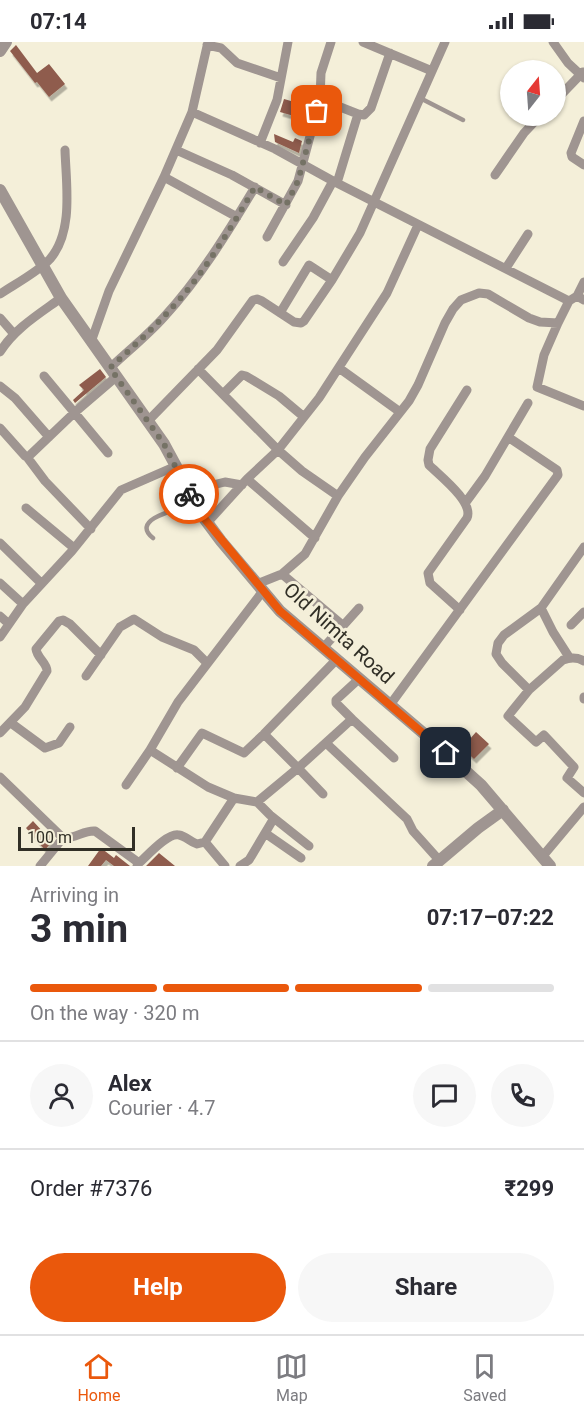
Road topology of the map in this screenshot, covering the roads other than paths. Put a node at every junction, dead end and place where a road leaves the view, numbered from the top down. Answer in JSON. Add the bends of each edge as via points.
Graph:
{"nodes":[{"id":1,"x":6,"y":42,"type":"edge"},
{"id":2,"x":288,"y":42,"type":"edge"},
{"id":3,"x":331,"y":42,"type":"edge"},
{"id":4,"x":363,"y":42,"type":"edge"},
{"id":5,"x":444,"y":42,"type":"edge"},
{"id":6,"x":553,"y":42,"type":"edge"},
{"id":7,"x":208,"y":44,"type":"edge"},
{"id":8,"x":0,"y":51,"type":"edge"},
{"id":9,"x":390,"y":53,"type":"junction"},
{"id":10,"x":432,"y":71,"type":"junction"},
{"id":11,"x":583,"y":74,"type":"edge"},
{"id":12,"x":281,"y":78,"type":"junction"},
{"id":13,"x":566,"y":90,"type":"edge"},
{"id":14,"x":420,"y":98,"type":"junction"},
{"id":15,"x":320,"y":99,"type":"junction"},
{"id":16,"x":192,"y":112,"type":"junction"},
{"id":17,"x":358,"y":114,"type":"junction"},
{"id":18,"x":463,"y":120,"type":"dead end"},
{"id":19,"x":584,"y":121,"type":"edge"},
{"id":20,"x":531,"y":126,"type":"edge"},
{"id":21,"x":260,"y":143,"type":"junction"},
{"id":22,"x":65,"y":150,"type":"dead end"},
{"id":23,"x":176,"y":150,"type":"junction"},
{"id":24,"x":303,"y":165,"type":"junction"},
{"id":25,"x":584,"y":165,"type":"edge"},
{"id":26,"x":495,"y":175,"type":"dead end"},
{"id":27,"x":164,"y":177,"type":"junction"},
{"id":28,"x":335,"y":182,"type":"junction"},
{"id":29,"x":255,"y":187,"type":"junction"},
{"id":30,"x":0,"y":190,"type":"edge"},
{"id":31,"x":375,"y":201,"type":"junction"},
{"id":32,"x":286,"y":205,"type":"junction"},
{"id":33,"x":237,"y":217,"type":"junction"},
{"id":34,"x":418,"y":225,"type":"junction"},
{"id":35,"x":528,"y":234,"type":"dead end"},
{"id":36,"x":267,"y":237,"type":"dead end"},
{"id":37,"x":283,"y":262,"type":"dead end"},
{"id":38,"x":42,"y":265,"type":"junction"},
{"id":39,"x":506,"y":268,"type":"junction"},
{"id":40,"x":332,"y":280,"type":"junction"},
{"id":41,"x":584,"y":282,"type":"edge"},
{"id":42,"x":0,"y":294,"type":"edge"},
{"id":43,"x":61,"y":297,"type":"junction"},
{"id":44,"x":576,"y":299,"type":"edge"},
{"id":45,"x":280,"y":313,"type":"junction"},
{"id":46,"x":0,"y":318,"type":"edge"},
{"id":47,"x":558,"y":323,"type":"junction"},
{"id":48,"x":15,"y":334,"type":"junction"},
{"id":49,"x":91,"y":342,"type":"junction"},
{"id":50,"x":0,"y":352,"type":"edge"},
{"id":51,"x":339,"y":368,"type":"junction"},
{"id":52,"x":198,"y":369,"type":"junction"},
{"id":53,"x":113,"y":372,"type":"junction"},
{"id":54,"x":44,"y":376,"type":"dead end"},
{"id":55,"x":0,"y":386,"type":"edge"},
{"id":56,"x":467,"y":390,"type":"dead end"},
{"id":57,"x":224,"y":393,"type":"junction"},
{"id":58,"x":528,"y":403,"type":"dead end"},
{"id":59,"x":584,"y":406,"type":"edge"},
{"id":60,"x":400,"y":412,"type":"junction"},
{"id":61,"x":74,"y":413,"type":"junction"},
{"id":62,"x":304,"y":417,"type":"junction"},
{"id":63,"x":147,"y":422,"type":"junction"},
{"id":64,"x":0,"y":428,"type":"edge"},
{"id":65,"x":49,"y":437,"type":"junction"},
{"id":66,"x":507,"y":437,"type":"junction"},
{"id":67,"x":278,"y":450,"type":"junction"},
{"id":68,"x":108,"y":453,"type":"dead end"},
{"id":69,"x":27,"y":457,"type":"junction"},
{"id":70,"x":176,"y":466,"type":"junction"},
{"id":71,"x":244,"y":482,"type":"junction"},
{"id":72,"x":188,"y":491,"type":"junction"},
{"id":73,"x":338,"y":496,"type":"junction"},
{"id":74,"x":466,"y":502,"type":"junction"},
{"id":75,"x":194,"y":504,"type":"junction"},
{"id":76,"x":26,"y":508,"type":"dead end"},
{"id":77,"x":207,"y":523,"type":"junction"},
{"id":78,"x":91,"y":529,"type":"junction"},
{"id":79,"x":153,"y":538,"type":"dead end"},
{"id":80,"x":315,"y":538,"type":"junction"},
{"id":81,"x":0,"y":543,"type":"edge"},
{"id":82,"x":584,"y":547,"type":"edge"},
{"id":83,"x":75,"y":548,"type":"junction"},
{"id":84,"x":282,"y":574,"type":"junction"},
{"id":85,"x":0,"y":583,"type":"edge"},
{"id":86,"x":40,"y":583,"type":"junction"},
{"id":87,"x":260,"y":587,"type":"junction"},
{"id":88,"x":23,"y":604,"type":"junction"},
{"id":89,"x":359,"y":608,"type":"dead end"},
{"id":90,"x":541,"y":608,"type":"junction"},
{"id":91,"x":460,"y":610,"type":"junction"},
{"id":92,"x":584,"y":612,"type":"edge"},
{"id":93,"x":0,"y":616,"type":"edge"},
{"id":94,"x":340,"y":623,"type":"dead end"},
{"id":95,"x":9,"y":624,"type":"junction"},
{"id":96,"x":571,"y":624,"type":"dead end"},
{"id":97,"x":0,"y":637,"type":"edge"},
{"id":98,"x":323,"y":648,"type":"junction"},
{"id":99,"x":101,"y":655,"type":"junction"},
{"id":100,"x":570,"y":657,"type":"junction"},
{"id":101,"x":337,"y":659,"type":"junction"},
{"id":102,"x":584,"y":661,"type":"edge"},
{"id":103,"x":207,"y":663,"type":"junction"},
{"id":104,"x":86,"y":676,"type":"dead end"},
{"id":105,"x":360,"y":678,"type":"junction"},
{"id":106,"x":529,"y":690,"type":"junction"},
{"id":107,"x":390,"y":705,"type":"junction"},
{"id":108,"x":352,"y":719,"type":"junction"},
{"id":109,"x":12,"y":723,"type":"junction"},
{"id":110,"x":70,"y":727,"type":"dead end"},
{"id":111,"x":0,"y":733,"type":"edge"},
{"id":112,"x":264,"y":734,"type":"junction"},
{"id":113,"x":326,"y":743,"type":"junction"},
{"id":114,"x":150,"y":750,"type":"junction"},
{"id":115,"x":394,"y":758,"type":"dead end"},
{"id":116,"x":177,"y":768,"type":"junction"},
{"id":117,"x":298,"y":768,"type":"junction"},
{"id":118,"x":0,"y":777,"type":"edge"},
{"id":119,"x":126,"y":785,"type":"dead end"},
{"id":120,"x":584,"y":793,"type":"edge"},
{"id":121,"x":323,"y":794,"type":"dead end"},
{"id":122,"x":234,"y":798,"type":"junction"},
{"id":123,"x":257,"y":802,"type":"junction"},
{"id":124,"x":584,"y":807,"type":"edge"},
{"id":125,"x":503,"y":810,"type":"junction"},
{"id":126,"x":274,"y":818,"type":"junction"},
{"id":127,"x":265,"y":832,"type":"junction"},
{"id":128,"x":63,"y":838,"type":"junction"},
{"id":129,"x":205,"y":842,"type":"junction"},
{"id":130,"x":309,"y":846,"type":"dead end"},
{"id":131,"x":301,"y":858,"type":"dead end"},
{"id":132,"x":546,"y":861,"type":"edge"},
{"id":133,"x":436,"y":863,"type":"edge"},
{"id":134,"x":138,"y":865,"type":"edge"},
{"id":135,"x":40,"y":866,"type":"edge"},
{"id":136,"x":225,"y":866,"type":"edge"},
{"id":137,"x":240,"y":866,"type":"edge"}],
"edges":[{"from":1,"to":8,"type":"street"},
{"from":2,"to":12,"type":"street"},
{"from":3,"to":15,"type":"street","via":[[321,73]]},
{"from":4,"to":9,"type":"street"},
{"from":5,"to":10,"type":"street"},
{"from":6,"to":11,"type":"street","via":[[560,54]]},
{"from":7,"to":12,"type":"street","via":[[221,48],[237,63]]},
{"from":7,"to":16,"type":"street"},
{"from":9,"to":10,"type":"street"},
{"from":9,"to":17,"type":"street","via":[[371,108],[366,114]]},
{"from":10,"to":14,"type":"street"},
{"from":11,"to":13,"type":"street"},
{"from":12,"to":21,"type":"street","via":[[273,113]]},
{"from":14,"to":18,"type":"lane"},
{"from":14,"to":31,"type":"street"},
{"from":15,"to":17,"type":"street"},
{"from":15,"to":24,"type":"street"},
{"from":16,"to":21,"type":"street"},
{"from":16,"to":23,"type":"street"},
{"from":17,"to":28,"type":"street"},
{"from":19,"to":25,"type":"street","via":[[571,153]]},
{"from":20,"to":26,"type":"street"},
{"from":21,"to":24,"type":"street"},
{"from":22,"to":38,"type":"street","via":[[66,219],[59,246]]},
{"from":23,"to":27,"type":"street"},
{"from":23,"to":29,"type":"street"},
{"from":24,"to":28,"type":"street"},
{"from":24,"to":32,"type":"street"},
{"from":27,"to":33,"type":"street"},
{"from":27,"to":49,"type":"street","via":[[109,291]]},
{"from":28,"to":31,"type":"street"},
{"from":28,"to":37,"type":"street"},
{"from":29,"to":32,"type":"street"},
{"from":29,"to":33,"type":"street"},
{"from":30,"to":38,"type":"street","name":"Old Nimta Road"},
{"from":31,"to":34,"type":"street"},
{"from":31,"to":40,"type":"street"},
{"from":32,"to":36,"type":"street"},
{"from":33,"to":53,"type":"street","via":[[182,297]]},
{"from":34,"to":39,"type":"street"},
{"from":34,"to":51,"type":"street","via":[[387,293]]},
{"from":35,"to":39,"type":"street"},
{"from":38,"to":42,"type":"street"},
{"from":38,"to":43,"type":"street","name":"Old Nimta Road"},
{"from":39,"to":44,"type":"street"},
{"from":40,"to":45,"type":"street","via":[[301,323]]},
{"from":40,"to":45,"type":"street","via":[[309,265]]},
{"from":41,"to":44,"type":"street"},
{"from":43,"to":48,"type":"street"},
{"from":43,"to":49,"type":"street","name":"Old Nimta Road"},
{"from":44,"to":47,"type":"street"},
{"from":45,"to":52,"type":"street","via":[[253,300],[227,338]]},
{"from":46,"to":48,"type":"street"},
{"from":47,"to":59,"type":"street","via":[[544,354],[537,387]]},
{"from":47,"to":60,"type":"street","via":[[529,318],[488,294],[478,293],[461,300],[445,323],[418,385]]},
{"from":48,"to":50,"type":"street"},
{"from":49,"to":53,"type":"street","name":"Old Nimta Road"},
{"from":51,"to":60,"type":"street"},
{"from":51,"to":62,"type":"street"},
{"from":52,"to":57,"type":"street"},
{"from":52,"to":63,"type":"street"},
{"from":53,"to":61,"type":"street"},
{"from":53,"to":63,"type":"street","name":"Old Nimta Road"},
{"from":54,"to":61,"type":"street"},
{"from":55,"to":65,"type":"street"},
{"from":56,"to":74,"type":"street","via":[[430,449],[428,460]]},
{"from":57,"to":62,"type":"street","via":[[242,375],[246,376]]},
{"from":57,"to":67,"type":"street"},
{"from":58,"to":66,"type":"street"},
{"from":60,"to":73,"type":"street"},
{"from":61,"to":65,"type":"street"},
{"from":61,"to":68,"type":"street"},
{"from":62,"to":67,"type":"street"},
{"from":63,"to":70,"type":"street","name":"Old Nimta Road"},
{"from":64,"to":69,"type":"street"},
{"from":65,"to":69,"type":"street"},
{"from":66,"to":74,"type":"street"},
{"from":66,"to":91,"type":"street","via":[[557,470],[558,475]]},
{"from":67,"to":71,"type":"street"},
{"from":67,"to":73,"type":"street"},
{"from":69,"to":78,"type":"street"},
{"from":70,"to":72,"type":"street","name":"Old Nimta Road"},
{"from":70,"to":78,"type":"street","via":[[121,490]]},
{"from":71,"to":72,"type":"street","via":[[225,482]]},
{"from":71,"to":77,"type":"street"},
{"from":71,"to":80,"type":"street"},
{"from":72,"to":75,"type":"street","name":"Old Nimta Road"},
{"from":73,"to":80,"type":"street"},
{"from":74,"to":91,"type":"street","via":[[469,514],[430,568],[428,579]]},
{"from":75,"to":77,"type":"street","name":"Old Nimta Road"},
{"from":75,"to":79,"type":"lane","via":[[149,521],[148,534]]},
{"from":76,"to":83,"type":"street"},
{"from":77,"to":87,"type":"street","name":"Old Nimta Road"},
{"from":78,"to":83,"type":"street"},
{"from":80,"to":84,"type":"street","via":[[305,554]]},
{"from":81,"to":86,"type":"street"},
{"from":82,"to":90,"type":"street"},
{"from":83,"to":86,"type":"street"},
{"from":84,"to":87,"type":"street"},
{"from":84,"to":94,"type":"street"},
{"from":85,"to":88,"type":"street"},
{"from":86,"to":88,"type":"street"},
{"from":87,"to":98,"type":"street","name":"Old Nimta Road","via":[[280,611]]},
{"from":87,"to":103,"type":"street"},
{"from":88,"to":95,"type":"street"},
{"from":89,"to":98,"type":"street"},
{"from":90,"to":100,"type":"street"},
{"from":90,"to":106,"type":"street","via":[[504,635],[496,649],[502,663]]},
{"from":91,"to":107,"type":"street"},
{"from":92,"to":96,"type":"street"},
{"from":93,"to":95,"type":"street"},
{"from":95,"to":97,"type":"street"},
{"from":98,"to":101,"type":"street","name":"Old Nimta Road"},
{"from":99,"to":103,"type":"street","via":[[120,627],[134,619],[162,637],[194,650]]},
{"from":99,"to":104,"type":"street"},
{"from":99,"to":109,"type":"street","via":[[70,624],[59,621],[36,649],[47,670]]},
{"from":100,"to":102,"type":"street"},
{"from":100,"to":106,"type":"street"},
{"from":101,"to":105,"type":"street","name":"Old Nimta Road"},
{"from":101,"to":112,"type":"street"},
{"from":103,"to":114,"type":"street"},
{"from":105,"to":107,"type":"street","name":"Old Nimta Road"},
{"from":105,"to":108,"type":"street","via":[[335,702]]},
{"from":106,"to":120,"type":"street","via":[[508,716],[536,742],[544,735],[574,766],[567,778]]},
{"from":107,"to":125,"type":"street","name":"Old Nimta Road","via":[[481,785]]},
{"from":108,"to":113,"type":"street"},
{"from":108,"to":115,"type":"street"},
{"from":109,"to":110,"type":"street","via":[[45,748],[59,743]]},
{"from":109,"to":111,"type":"street"},
{"from":112,"to":116,"type":"street","via":[[244,753],[202,733]]},
{"from":112,"to":117,"type":"street"},
{"from":113,"to":117,"type":"street"},
{"from":113,"to":133,"type":"street","via":[[407,819]]},
{"from":114,"to":116,"type":"street"},
{"from":114,"to":119,"type":"street"},
{"from":116,"to":122,"type":"street"},
{"from":117,"to":121,"type":"street"},
{"from":117,"to":123,"type":"street"},
{"from":118,"to":128,"type":"street"},
{"from":122,"to":123,"type":"street"},
{"from":122,"to":129,"type":"street"},
{"from":123,"to":126,"type":"street"},
{"from":124,"to":132,"type":"street"},
{"from":125,"to":132,"type":"street","name":"Old Nimta Road"},
{"from":125,"to":133,"type":"street"},
{"from":126,"to":127,"type":"street"},
{"from":126,"to":130,"type":"street"},
{"from":127,"to":131,"type":"street"},
{"from":127,"to":137,"type":"street","via":[[249,860]]},
{"from":128,"to":134,"type":"street","via":[[95,831]]},
{"from":128,"to":135,"type":"street"},
{"from":129,"to":134,"type":"street","via":[[197,844],[173,835]]},
{"from":129,"to":136,"type":"street"}]}
